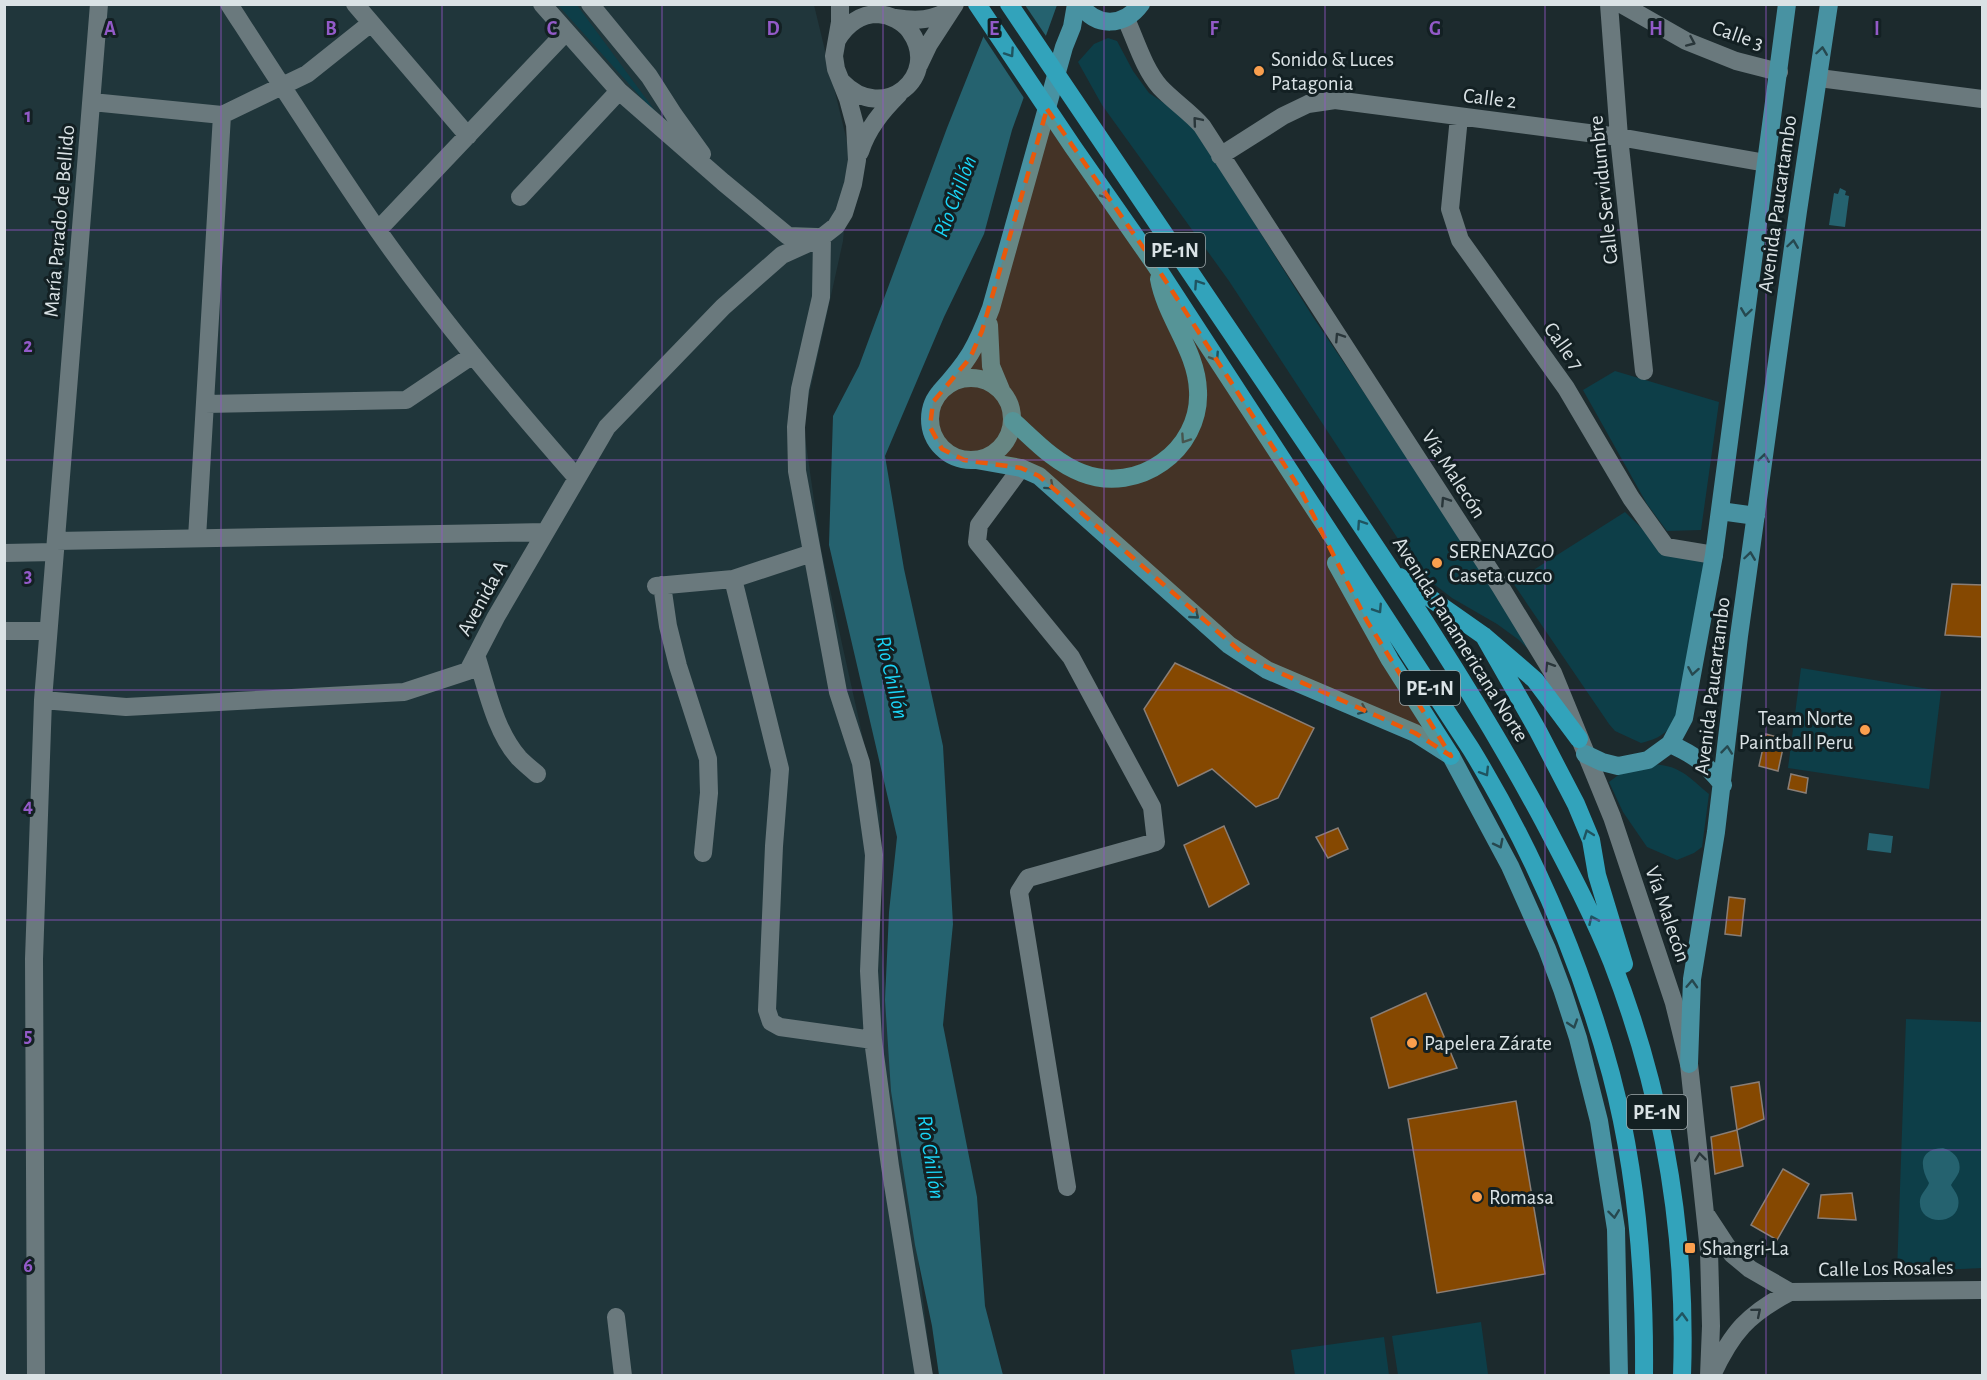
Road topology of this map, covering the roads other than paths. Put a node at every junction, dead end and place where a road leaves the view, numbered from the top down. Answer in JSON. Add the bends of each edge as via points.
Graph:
{"nodes":[{"id":1,"x":99,"y":4,"type":"edge"},
{"id":2,"x":229,"y":4,"type":"edge"},
{"id":3,"x":354,"y":4,"type":"edge"},
{"id":4,"x":542,"y":4,"type":"edge"},
{"id":5,"x":590,"y":4,"type":"edge"},
{"id":6,"x":840,"y":4,"type":"edge"},
{"id":7,"x":978,"y":4,"type":"edge"},
{"id":8,"x":1009,"y":4,"type":"edge"},
{"id":9,"x":1078,"y":4,"type":"edge"},
{"id":10,"x":1141,"y":4,"type":"edge"},
{"id":11,"x":1609,"y":4,"type":"edge"},
{"id":12,"x":1621,"y":4,"type":"edge"},
{"id":13,"x":1787,"y":4,"type":"edge"},
{"id":14,"x":1829,"y":4,"type":"edge"},
{"id":15,"x":954,"y":6,"type":"edge"},
{"id":16,"x":895,"y":18,"type":"junction"},
{"id":17,"x":1121,"y":21,"type":"junction"},
{"id":18,"x":371,"y":23,"type":"junction"},
{"id":19,"x":565,"y":33,"type":"junction"},
{"id":20,"x":837,"y":42,"type":"junction"},
{"id":21,"x":1064,"y":47,"type":"junction"},
{"id":22,"x":918,"y":67,"type":"junction"},
{"id":23,"x":1779,"y":72,"type":"junction"},
{"id":24,"x":1819,"y":78,"type":"junction"},
{"id":25,"x":842,"y":81,"type":"junction"},
{"id":26,"x":282,"y":87,"type":"junction"},
{"id":27,"x":619,"y":91,"type":"junction"},
{"id":28,"x":902,"y":91,"type":"junction"},
{"id":29,"x":1983,"y":99,"type":"edge"},
{"id":30,"x":92,"y":102,"type":"junction"},
{"id":31,"x":222,"y":115,"type":"junction"},
{"id":32,"x":1459,"y":117,"type":"junction"},
{"id":33,"x":468,"y":136,"type":"junction"},
{"id":34,"x":1619,"y":137,"type":"junction"},
{"id":35,"x":1220,"y":156,"type":"junction"},
{"id":36,"x":857,"y":160,"type":"junction"},
{"id":37,"x":1766,"y":163,"type":"junction"},
{"id":38,"x":723,"y":182,"type":"junction"},
{"id":39,"x":520,"y":197,"type":"dead end"},
{"id":40,"x":378,"y":230,"type":"junction"},
{"id":41,"x":822,"y":237,"type":"junction"},
{"id":42,"x":1156,"y":266,"type":"junction"},
{"id":43,"x":991,"y":309,"type":"junction"},
{"id":44,"x":474,"y":355,"type":"junction"},
{"id":45,"x":1644,"y":371,"type":"dead end"},
{"id":46,"x":1001,"y":390,"type":"junction"},
{"id":47,"x":940,"y":392,"type":"junction"},
{"id":48,"x":205,"y":404,"type":"junction"},
{"id":49,"x":1013,"y":421,"type":"junction"},
{"id":50,"x":976,"y":460,"type":"junction"},
{"id":51,"x":1021,"y":468,"type":"junction"},
{"id":52,"x":577,"y":478,"type":"junction"},
{"id":53,"x":1300,"y":489,"type":"junction"},
{"id":54,"x":1720,"y":511,"type":"junction"},
{"id":55,"x":1756,"y":516,"type":"junction"},
{"id":56,"x":545,"y":532,"type":"junction"},
{"id":57,"x":197,"y":538,"type":"junction"},
{"id":58,"x":55,"y":546,"type":"junction"},
{"id":59,"x":4,"y":553,"type":"edge"},
{"id":60,"x":812,"y":553,"type":"junction"},
{"id":61,"x":1714,"y":555,"type":"junction"},
{"id":62,"x":1394,"y":572,"type":"junction"},
{"id":63,"x":733,"y":579,"type":"junction"},
{"id":64,"x":4,"y":631,"type":"edge"},
{"id":65,"x":48,"y":631,"type":"junction"},
{"id":66,"x":1484,"y":636,"type":"junction"},
{"id":67,"x":476,"y":656,"type":"junction"},
{"id":68,"x":43,"y":700,"type":"junction"},
{"id":69,"x":1670,"y":744,"type":"junction"},
{"id":70,"x":1582,"y":747,"type":"junction"},
{"id":71,"x":1451,"y":756,"type":"junction"},
{"id":72,"x":537,"y":774,"type":"dead end"},
{"id":73,"x":1723,"y":786,"type":"junction"},
{"id":74,"x":703,"y":853,"type":"dead end"},
{"id":75,"x":873,"y":1040,"type":"junction"},
{"id":76,"x":1642,"y":1053,"type":"junction"},
{"id":77,"x":1689,"y":1064,"type":"junction"},
{"id":78,"x":1067,"y":1187,"type":"dead end"},
{"id":79,"x":1707,"y":1215,"type":"junction"},
{"id":80,"x":1983,"y":1290,"type":"edge"},
{"id":81,"x":1790,"y":1292,"type":"junction"},
{"id":82,"x":616,"y":1317,"type":"dead end"},
{"id":83,"x":36,"y":1376,"type":"edge"},
{"id":84,"x":623,"y":1376,"type":"edge"},
{"id":85,"x":924,"y":1376,"type":"edge"},
{"id":86,"x":1619,"y":1376,"type":"edge"},
{"id":87,"x":1644,"y":1376,"type":"edge"},
{"id":88,"x":1682,"y":1376,"type":"edge"},
{"id":89,"x":1710,"y":1376,"type":"edge"}],
"edges":[{"from":1,"to":30,"type":"street","name":"María Parado de Bellido"},
{"from":2,"to":26,"type":"street"},
{"from":3,"to":18,"type":"street"},
{"from":4,"to":19,"type":"street"},
{"from":5,"to":38,"type":"street","via":[[649,76]]},
{"from":6,"to":20,"type":"street"},
{"from":7,"to":42,"type":"highway","number":"PE-1N","one_way":true},
{"from":62,"to":8,"type":"highway","name":"Avenida Panamericana Norte","number":"PE-1N","one_way":true},
{"from":9,"to":17,"type":"main road","via":[[1095,19]]},
{"from":9,"to":21,"type":"main road"},
{"from":10,"to":17,"type":"main road"},
{"from":11,"to":34,"type":"street","name":"Calle Servidumbre"},
{"from":12,"to":23,"type":"street","name":"Calle 3","one_way":true,"via":[[1686,41],[1736,61]]},
{"from":13,"to":23,"type":"main road","name":"Avenida Paucartambo"},
{"from":24,"to":14,"type":"main road","name":"Avenida Paucartambo","one_way":true},
{"from":15,"to":16,"type":"street","via":[[943,14],[921,20]]},
{"from":15,"to":22,"type":"street"},
{"from":16,"to":20,"type":"street","via":[[866,15],[843,30]]},
{"from":16,"to":22,"type":"street","via":[[915,38]]},
{"from":17,"to":21,"type":"main road","via":[[1089,30]]},
{"from":35,"to":17,"type":"street","name":"Vía Malecón","one_way":true,"via":[[1194,117],[1154,79]]},
{"from":18,"to":26,"type":"street","via":[[307,74]]},
{"from":18,"to":33,"type":"street"},
{"from":19,"to":27,"type":"street"},
{"from":19,"to":33,"type":"street"},
{"from":20,"to":25,"type":"street","via":[[834,56]]},
{"from":21,"to":43,"type":"main road"},
{"from":22,"to":28,"type":"street"},
{"from":23,"to":37,"type":"main road","name":"Avenida Paucartambo"},
{"from":24,"to":29,"type":"street"},
{"from":55,"to":24,"type":"main road","name":"Avenida Paucartambo","one_way":true},
{"from":25,"to":28,"type":"street","via":[[863,97],[883,98]]},
{"from":25,"to":36,"type":"street","via":[[855,124]]},
{"from":26,"to":31,"type":"street"},
{"from":26,"to":40,"type":"street"},
{"from":27,"to":38,"type":"street"},
{"from":27,"to":39,"type":"street"},
{"from":28,"to":36,"type":"street","via":[[869,130]]},
{"from":30,"to":31,"type":"street"},
{"from":30,"to":58,"type":"street","name":"María Parado de Bellido"},
{"from":31,"to":48,"type":"street"},
{"from":32,"to":34,"type":"street","name":"Calle 2"},
{"from":32,"to":35,"type":"street","name":"Calle 2","via":[[1335,100],[1308,104]]},
{"from":32,"to":61,"type":"street","name":"Calle 7","via":[[1450,210],[1460,240],[1566,388],[1631,498],[1666,548]]},
{"from":33,"to":40,"type":"street"},
{"from":34,"to":37,"type":"street","name":"Calle 2"},
{"from":34,"to":45,"type":"street","name":"Calle Servidumbre"},
{"from":70,"to":35,"type":"street","name":"Vía Malecón","one_way":true,"via":[[1553,673],[1506,596]]},
{"from":36,"to":41,"type":"street","via":[[844,213]]},
{"from":37,"to":54,"type":"main road","name":"Avenida Paucartambo","one_way":true},
{"from":38,"to":41,"type":"street","via":[[788,236]]},
{"from":40,"to":44,"type":"street"},
{"from":41,"to":52,"type":"street","name":"Avenida A","via":[[782,255],[723,307],[607,427]]},
{"from":41,"to":60,"type":"street","via":[[821,297],[800,389],[796,427],[797,471]]},
{"from":42,"to":49,"type":"highway","one_way":true,"via":[[1162,296],[1192,361],[1198,387],[1192,428],[1177,451],[1141,473],[1099,478],[1063,463]]},
{"from":42,"to":53,"type":"highway","number":"PE-1N","one_way":true},
{"from":43,"to":46,"type":"main road","via":[[989,354]]},
{"from":43,"to":47,"type":"main road","via":[[973,352]]},
{"from":44,"to":48,"type":"street","via":[[406,400]]},
{"from":44,"to":52,"type":"street"},
{"from":46,"to":47,"type":"main road","via":[[970,377],[949,384]]},
{"from":46,"to":49,"type":"main road","via":[[1008,399]]},
{"from":47,"to":50,"type":"main road","via":[[930,414],[934,439],[952,456]]},
{"from":48,"to":57,"type":"street"},
{"from":49,"to":50,"type":"main road","via":[[1011,432],[998,451]]},
{"from":50,"to":51,"type":"main road"},
{"from":51,"to":71,"type":"main road","one_way":true,"via":[[1039,476],[1249,659],[1415,733]]},
{"from":51,"to":78,"type":"street","via":[[979,525],[977,542],[1071,657],[1152,807],[1156,842],[1028,878],[1019,892]]},
{"from":52,"to":56,"type":"street","name":"Avenida A"},
{"from":53,"to":71,"type":"highway","via":[[1367,621]]},
{"from":53,"to":87,"type":"highway","number":"PE-1N","one_way":true,"via":[[1493,785],[1537,870],[1577,967],[1611,1073],[1631,1172],[1641,1254]]},
{"from":54,"to":55,"type":"main road"},
{"from":54,"to":61,"type":"main road","name":"Avenida Paucartambo"},
{"from":73,"to":55,"type":"main road","name":"Avenida Paucartambo","one_way":true},
{"from":56,"to":57,"type":"street"},
{"from":56,"to":67,"type":"street","name":"Avenida A"},
{"from":57,"to":58,"type":"street"},
{"from":58,"to":59,"type":"street"},
{"from":58,"to":65,"type":"street","name":"María Parado de Bellido"},
{"from":60,"to":63,"type":"street"},
{"from":60,"to":75,"type":"street","via":[[838,692],[861,763],[874,855],[869,971]]},
{"from":61,"to":69,"type":"main road","name":"Avenida Paucartambo","one_way":true,"via":[[1684,718]]},
{"from":62,"to":66,"type":"highway"},
{"from":76,"to":62,"type":"highway","name":"Avenida Panamericana Norte","number":"PE-1N","one_way":true,"via":[[1612,962],[1575,879],[1478,704]]},
{"from":63,"to":74,"type":"street","via":[[659,586],[678,666],[708,759]]},
{"from":63,"to":75,"type":"street","via":[[780,769],[767,1010],[771,1022],[780,1027]]},
{"from":64,"to":65,"type":"street"},
{"from":65,"to":68,"type":"street","name":"María Parado de Bellido"},
{"from":66,"to":70,"type":"highway","via":[[1534,680]]},
{"from":76,"to":66,"type":"highway","one_way":true,"via":[[1637,1010],[1597,875],[1591,840],[1538,731]]},
{"from":67,"to":68,"type":"street","name":"Avenida A","via":[[468,671],[404,692],[126,707]]},
{"from":67,"to":72,"type":"street","via":[[509,743]]},
{"from":68,"to":83,"type":"street","name":"María Parado de Bellido","via":[[34,959]]},
{"from":69,"to":70,"type":"main road","name":"Avenida Paucartambo","via":[[1648,760],[1618,766],[1602,762]]},
{"from":69,"to":73,"type":"main road","via":[[1708,766]]},
{"from":70,"to":77,"type":"street","name":"Vía Malecón","via":[[1612,817],[1674,1003]]},
{"from":71,"to":86,"type":"main road","one_way":true,"via":[[1530,910],[1578,1038],[1599,1121],[1612,1202],[1618,1267]]},
{"from":77,"to":73,"type":"main road","name":"Avenida Paucartambo","one_way":true,"via":[[1692,979]]},
{"from":75,"to":85,"type":"street"},
{"from":88,"to":76,"type":"highway","name":"Avenida Panamericana Norte","number":"PE-1N","one_way":true,"via":[[1679,1233],[1667,1153]]},
{"from":79,"to":77,"type":"street","name":"Avenida Paucartambo","one_way":true},
{"from":79,"to":81,"type":"street","name":"Calle Los Rosales","via":[[1732,1254]]},
{"from":79,"to":89,"type":"street","name":"Avenida Paucartambo"},
{"from":80,"to":81,"type":"street","name":"Calle Los Rosales"},
{"from":89,"to":81,"type":"street","name":"Calle Los Rosales","one_way":true,"via":[[1743,1324],[1764,1306]]},
{"from":82,"to":84,"type":"street"}]}
